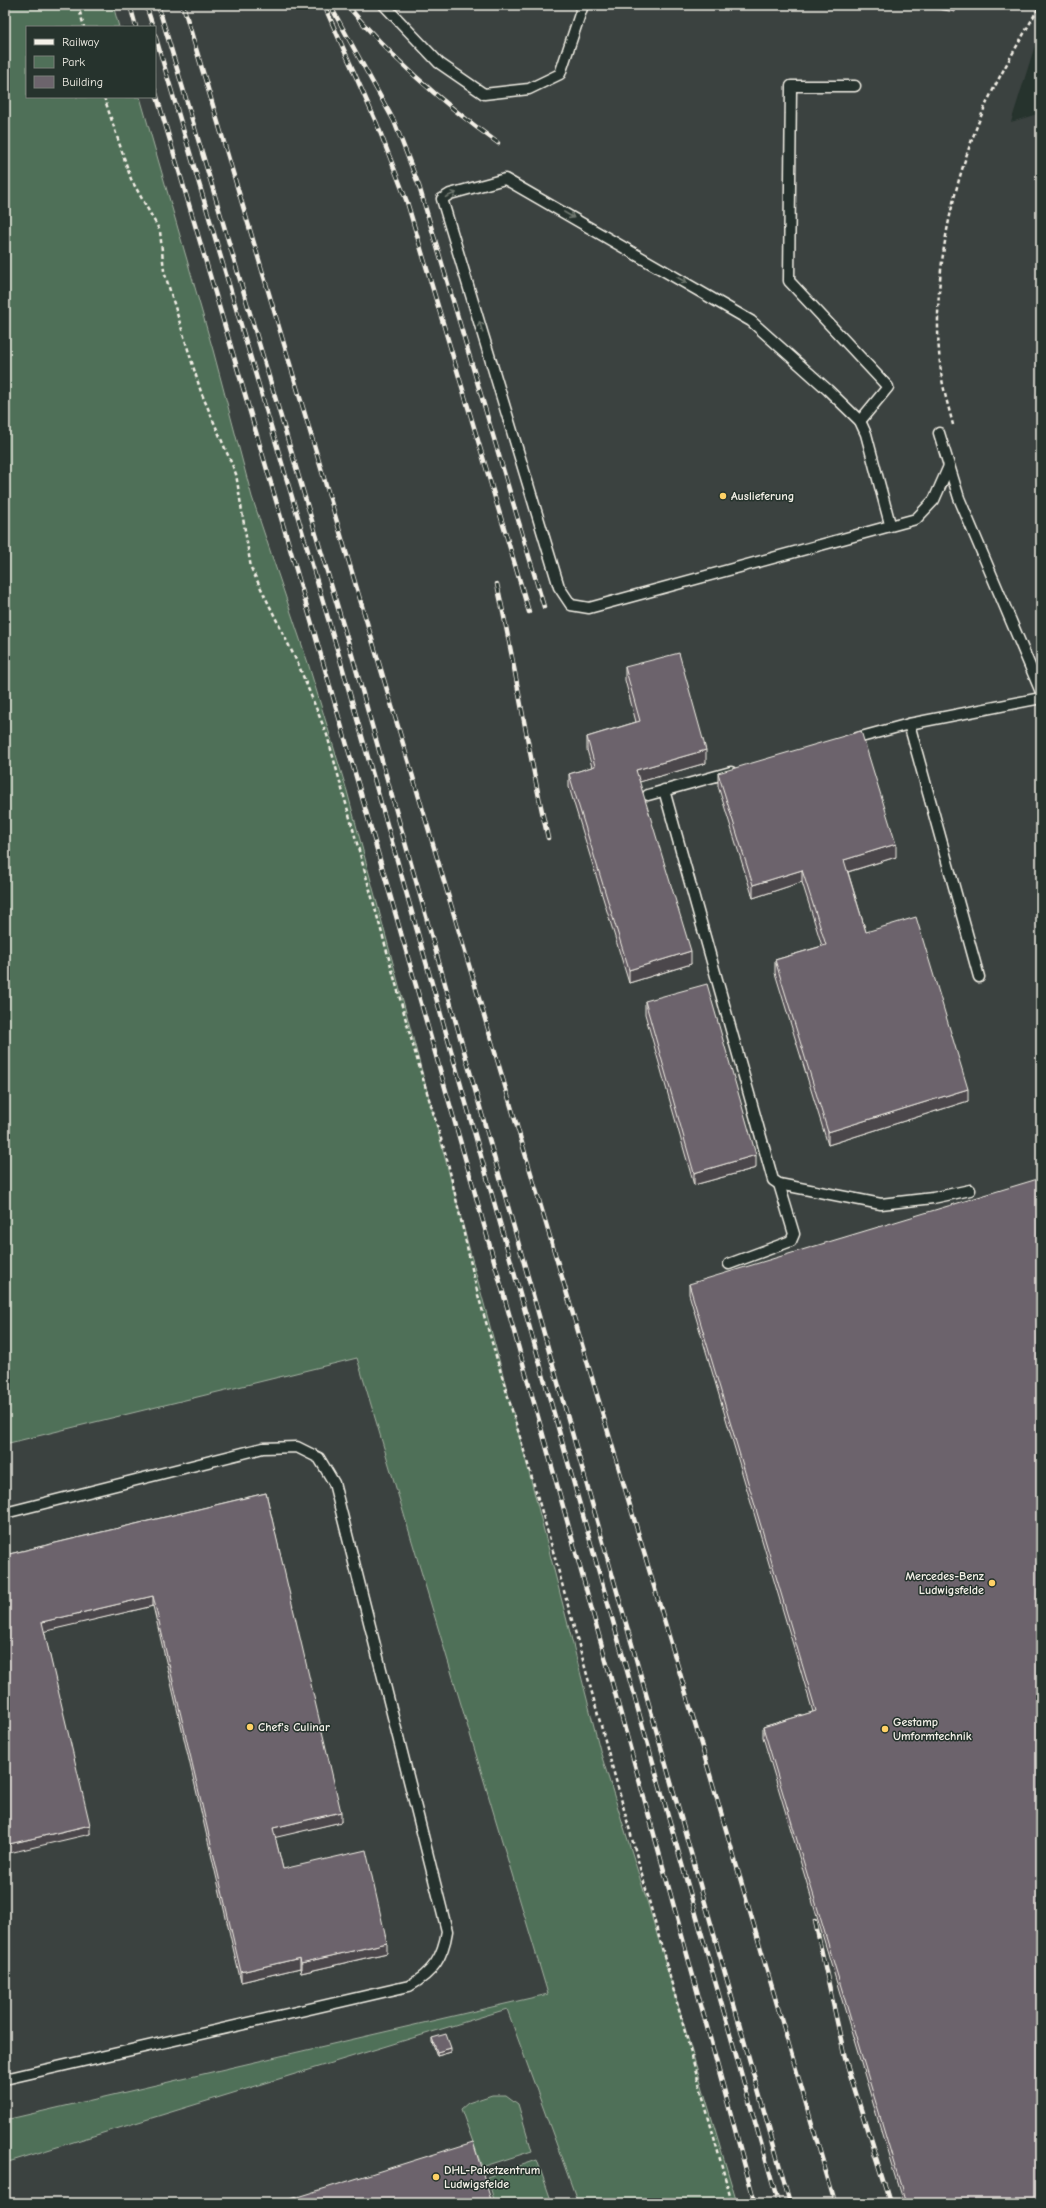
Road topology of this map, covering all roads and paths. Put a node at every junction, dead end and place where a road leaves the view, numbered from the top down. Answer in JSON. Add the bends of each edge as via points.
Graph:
{"nodes":[{"id":1,"x":78,"y":5,"type":"edge"},
{"id":2,"x":384,"y":5,"type":"edge"},
{"id":3,"x":583,"y":5,"type":"edge"},
{"id":4,"x":1040,"y":5,"type":"edge"},
{"id":5,"x":84,"y":26,"type":"edge"},
{"id":6,"x":855,"y":86,"type":"dead end"},
{"id":7,"x":104,"y":98,"type":"edge"},
{"id":8,"x":860,"y":422,"type":"junction"},
{"id":9,"x":953,"y":425,"type":"dead end"},
{"id":10,"x":939,"y":433,"type":"dead end"},
{"id":11,"x":949,"y":466,"type":"junction"},
{"id":12,"x":890,"y":524,"type":"junction"},
{"id":13,"x":1041,"y":692,"type":"edge"},
{"id":14,"x":1041,"y":698,"type":"edge"},
{"id":15,"x":909,"y":724,"type":"junction"},
{"id":16,"x":840,"y":742,"type":"edge"},
{"id":17,"x":740,"y":770,"type":"edge"},
{"id":18,"x":664,"y":790,"type":"junction"},
{"id":19,"x":648,"y":795,"type":"dead end"},
{"id":20,"x":979,"y":977,"type":"dead end"},
{"id":21,"x":779,"y":1184,"type":"junction"},
{"id":22,"x":970,"y":1190,"type":"dead end"},
{"id":23,"x":729,"y":1264,"type":"dead end"},
{"id":24,"x":5,"y":1513,"type":"edge"},
{"id":25,"x":5,"y":2079,"type":"edge"},
{"id":26,"x":732,"y":2203,"type":"edge"}],
"edges":[{"from":1,"to":5,"type":"path"},
{"from":2,"to":3,"type":"lane","via":[[439,63],[484,94],[529,89],[560,74]]},
{"from":4,"to":9,"type":"path","via":[[984,108],[962,167],[946,228],[940,303],[940,355],[941,373]]},
{"from":6,"to":8,"type":"lane","via":[[791,86],[789,281],[888,387]]},
{"from":7,"to":26,"type":"path","via":[[131,180],[160,231],[164,271],[201,392],[236,474],[251,568],[299,666],[327,735],[447,1159],[478,1295],[547,1529]]},
{"from":8,"to":12,"type":"lane","via":[[866,434]]},
{"from":12,"to":8,"type":"lane","one_way":true,"via":[[589,608],[570,605],[559,588],[442,199],[450,194],[505,179],[751,321]]},
{"from":10,"to":11,"type":"lane"},
{"from":11,"to":12,"type":"lane","via":[[934,500],[916,519]]},
{"from":11,"to":13,"type":"lane","via":[[959,498]]},
{"from":14,"to":15,"type":"lane"},
{"from":15,"to":16,"type":"lane"},
{"from":15,"to":20,"type":"lane"},
{"from":17,"to":18,"type":"lane"},
{"from":18,"to":19,"type":"lane"},
{"from":18,"to":21,"type":"lane","via":[[770,1174]]},
{"from":21,"to":22,"type":"lane","via":[[884,1204]]},
{"from":21,"to":23,"type":"lane","via":[[794,1234],[791,1241]]},
{"from":24,"to":25,"type":"lane","via":[[263,1448],[297,1447],[319,1458],[334,1483],[447,1931],[444,1948],[433,1967],[423,1978],[409,1986]]}]}
